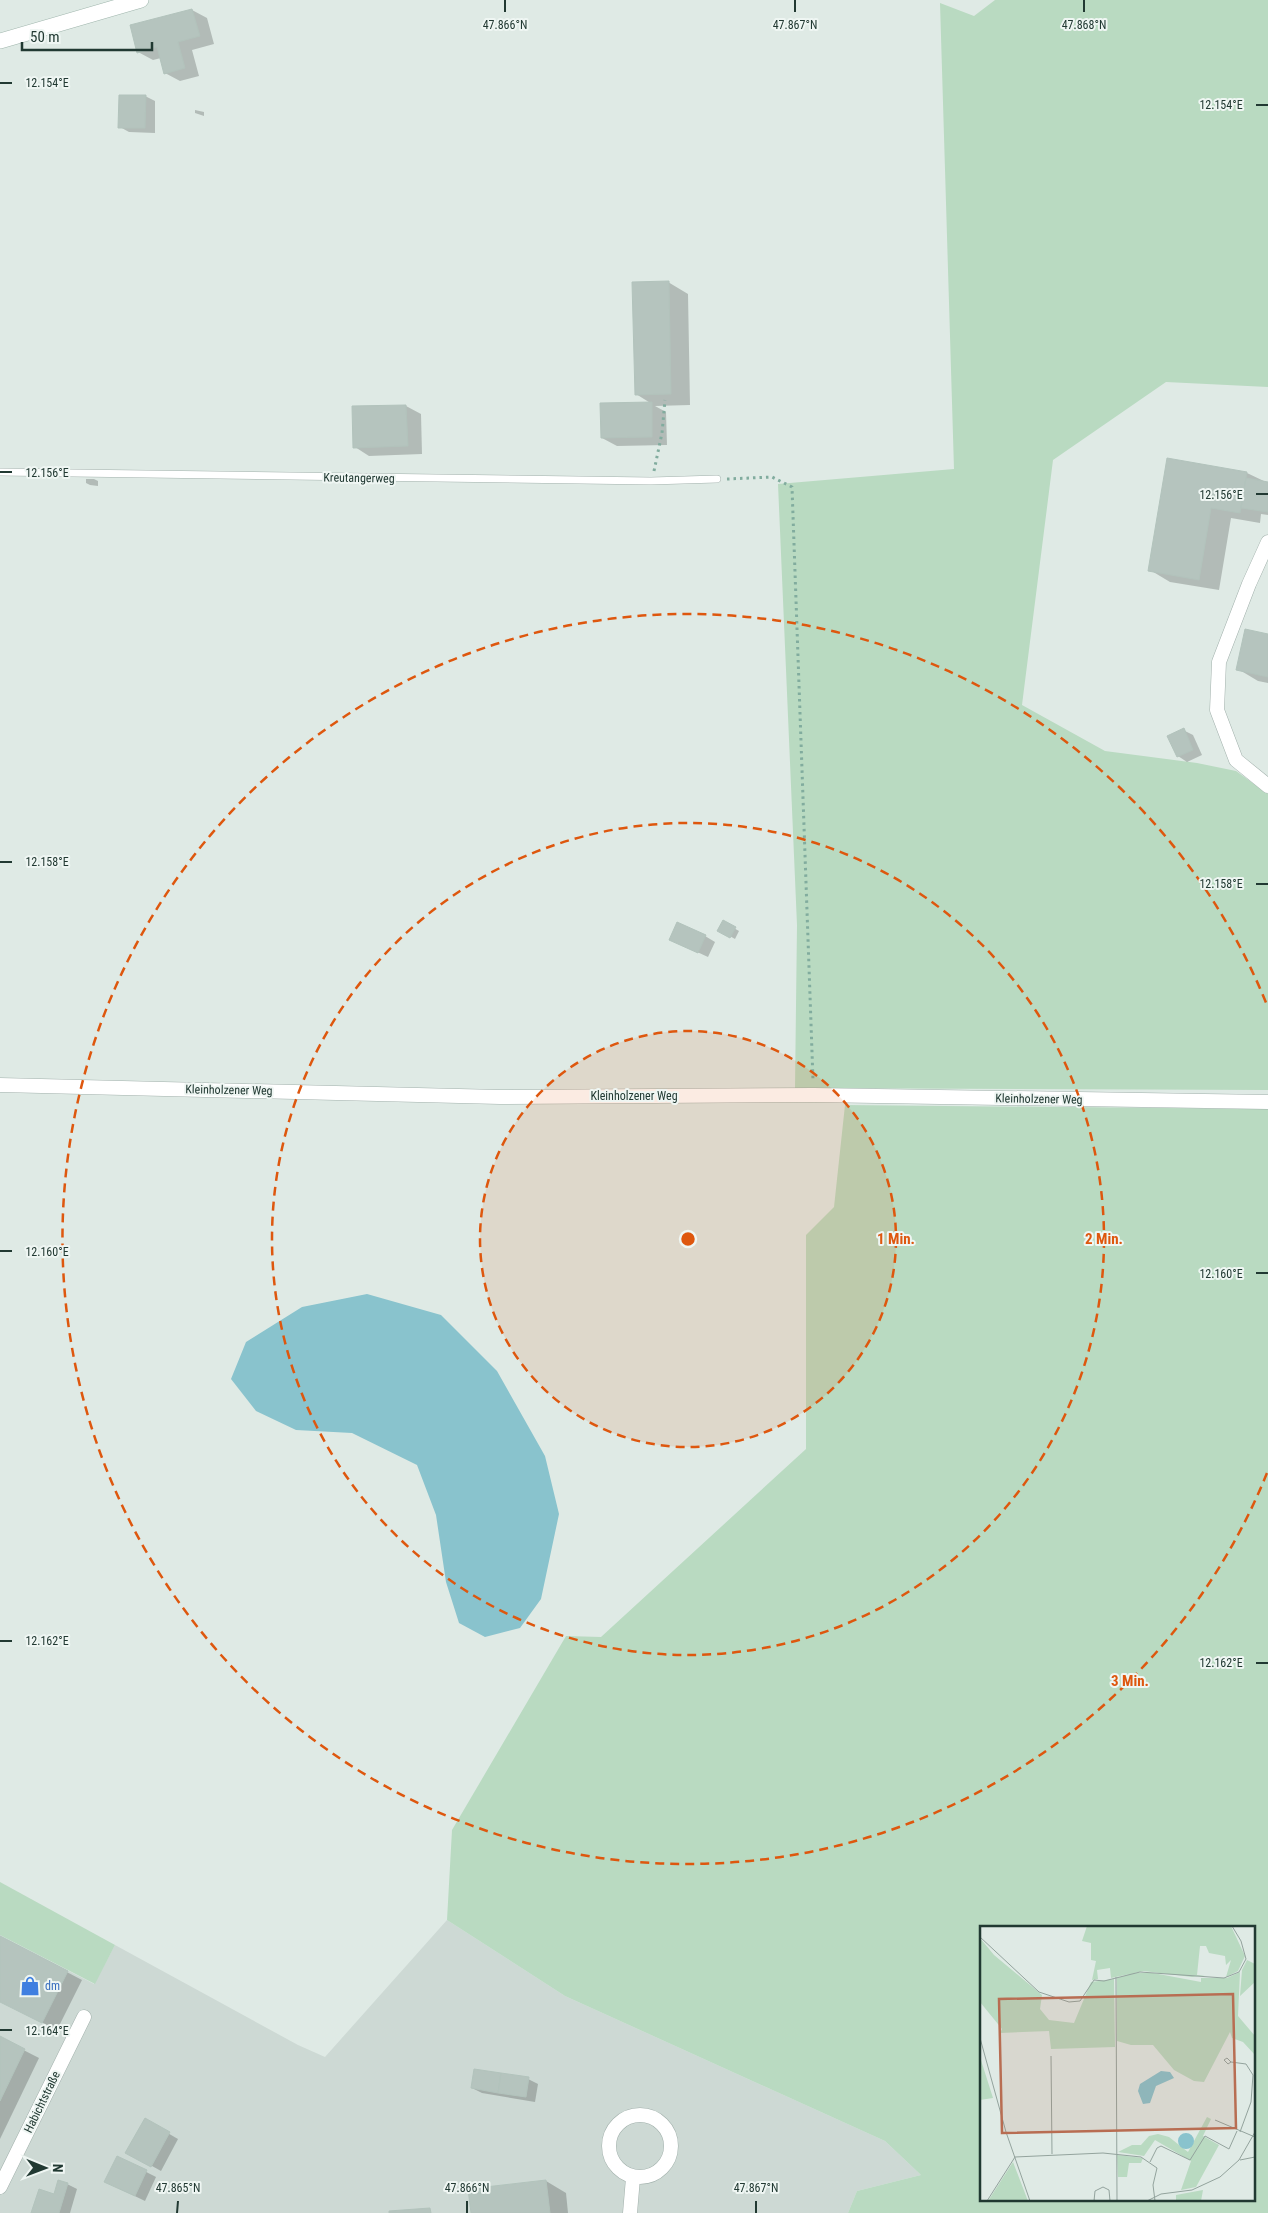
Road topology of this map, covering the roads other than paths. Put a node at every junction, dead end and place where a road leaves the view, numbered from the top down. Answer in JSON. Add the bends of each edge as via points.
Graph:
{"nodes":[{"id":1,"x":142,"y":0,"type":"edge"},
{"id":2,"x":0,"y":41,"type":"edge"},
{"id":3,"x":0,"y":472,"type":"edge"},
{"id":4,"x":717,"y":479,"type":"road end"},
{"id":5,"x":1268,"y":542,"type":"edge"},
{"id":6,"x":1268,"y":786,"type":"edge"},
{"id":7,"x":0,"y":1085,"type":"edge"},
{"id":8,"x":1268,"y":1102,"type":"edge"},
{"id":9,"x":84,"y":2017,"type":"dead end"},
{"id":10,"x":633,"y":2178,"type":"junction"},
{"id":11,"x":0,"y":2186,"type":"edge"},
{"id":12,"x":630,"y":2213,"type":"edge"}],
"edges":[{"from":1,"to":2,"type":"main road"},
{"from":3,"to":4,"type":"lane","name":"Kreutangerweg","via":[[651,481]]},
{"from":5,"to":6,"type":"street","via":[[1220,662],[1217,710],[1236,760]]},
{"from":7,"to":8,"type":"street","name":"Kleinholzener Weg","via":[[500,1096],[814,1095]]},
{"from":9,"to":11,"type":"street","name":"Habichtstraße"},
{"from":10,"to":10,"type":"street","via":[[653,2176],[668,2162],[672,2143],[664,2124],[647,2114],[627,2116],[612,2130],[610,2139],[608,2149],[616,2168]]},
{"from":10,"to":12,"type":"street"}]}
